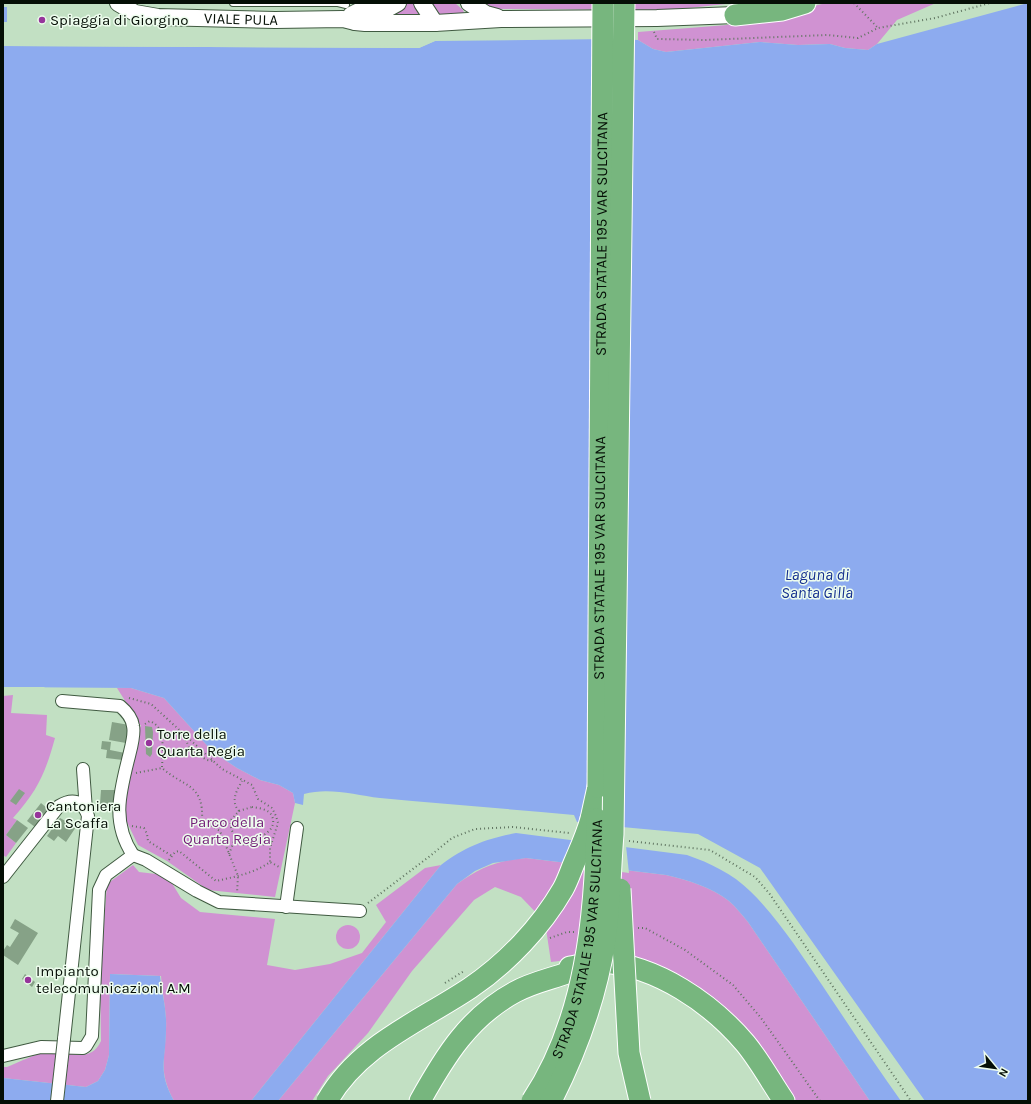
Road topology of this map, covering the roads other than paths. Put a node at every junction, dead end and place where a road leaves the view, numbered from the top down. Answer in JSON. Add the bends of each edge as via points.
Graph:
{"nodes":[{"id":1,"x":118,"y":3,"type":"edge"},
{"id":2,"x":233,"y":3,"type":"edge"},
{"id":3,"x":387,"y":3,"type":"edge"},
{"id":4,"x":398,"y":3,"type":"edge"},
{"id":5,"x":422,"y":3,"type":"edge"},
{"id":6,"x":469,"y":3,"type":"edge"},
{"id":7,"x":603,"y":3,"type":"edge"},
{"id":8,"x":624,"y":3,"type":"edge"},
{"id":9,"x":764,"y":3,"type":"edge"},
{"id":10,"x":805,"y":3,"type":"edge"},
{"id":11,"x":372,"y":5,"type":"edge"},
{"id":12,"x":348,"y":12,"type":"edge"},
{"id":13,"x":735,"y":15,"type":"junction"},
{"id":14,"x":500,"y":18,"type":"junction"},
{"id":15,"x":435,"y":24,"type":"junction"},
{"id":16,"x":62,"y":701,"type":"dead end"},
{"id":17,"x":83,"y":769,"type":"dead end"},
{"id":18,"x":598,"y":788,"type":"junction"},
{"id":19,"x":86,"y":810,"type":"junction"},
{"id":20,"x":297,"y":828,"type":"dead end"},
{"id":21,"x":621,"y":838,"type":"junction"},
{"id":22,"x":133,"y":855,"type":"junction"},
{"id":23,"x":3,"y":877,"type":"edge"},
{"id":24,"x":286,"y":907,"type":"junction"},
{"id":25,"x":360,"y":911,"type":"road end"},
{"id":26,"x":3,"y":1056,"type":"edge"},
{"id":27,"x":57,"y":1101,"type":"edge"},
{"id":28,"x":327,"y":1101,"type":"edge"},
{"id":29,"x":420,"y":1101,"type":"edge"},
{"id":30,"x":532,"y":1101,"type":"edge"},
{"id":31,"x":551,"y":1101,"type":"edge"},
{"id":32,"x":640,"y":1101,"type":"edge"},
{"id":33,"x":784,"y":1101,"type":"edge"}],
"edges":[{"from":1,"to":12,"type":"street","name":"VIALE PULA","via":[[135,13],[158,17],[275,20]]},
{"from":2,"to":12,"type":"lane","via":[[338,3]]},
{"from":3,"to":11,"type":"street","via":[[378,7]]},
{"from":4,"to":12,"type":"street","via":[[378,14]]},
{"from":5,"to":15,"type":"street"},
{"from":6,"to":14,"type":"street","via":[[486,14]]},
{"from":7,"to":18,"type":"highway","name":"STRADA STATALE 195 VAR SULCITANA","bridge":true},
{"from":8,"to":21,"type":"highway","name":"STRADA STATALE 195 VAR SULCITANA","bridge":true},
{"from":9,"to":13,"type":"highway"},
{"from":10,"to":13,"type":"highway","via":[[782,10]]},
{"from":11,"to":12,"type":"street"},
{"from":12,"to":15,"type":"street","via":[[365,24]]},
{"from":13,"to":14,"type":"street"},
{"from":14,"to":15,"type":"street"},
{"from":16,"to":22,"type":"street","via":[[120,706],[127,712],[134,726],[122,784],[118,821],[126,845]]},
{"from":17,"to":19,"type":"street"},
{"from":18,"to":28,"type":"highway","bridge":true,"via":[[588,832],[563,888],[531,933],[504,962],[471,988],[389,1037],[363,1057],[348,1072]]},
{"from":18,"to":30,"type":"highway","name":"STRADA STATALE 195 VAR SULCITANA","bridge":true,"via":[[597,845],[590,933],[582,978],[555,1057]]},
{"from":19,"to":23,"type":"street","via":[[77,801],[66,801],[59,806]]},
{"from":19,"to":27,"type":"street","bridge":true,"via":[[88,816]]},
{"from":20,"to":24,"type":"street"},
{"from":21,"to":31,"type":"highway","name":"STRADA STATALE 195 VAR SULCITANA","bridge":true,"via":[[605,939],[588,1015],[573,1056]]},
{"from":21,"to":32,"type":"highway","bridge":true,"via":[[620,897],[624,1002],[628,1053]]},
{"from":22,"to":24,"type":"street","via":[[163,869],[196,891],[219,902]]},
{"from":22,"to":26,"type":"street","via":[[106,875],[99,890],[90,1041],[83,1048],[41,1047]]},
{"from":24,"to":25,"type":"street"},
{"from":29,"to":33,"type":"highway","via":[[446,1054],[487,1010],[516,991],[567,972],[570,967],[602,962],[631,967],[674,985],[710,1009],[745,1043]]}]}
